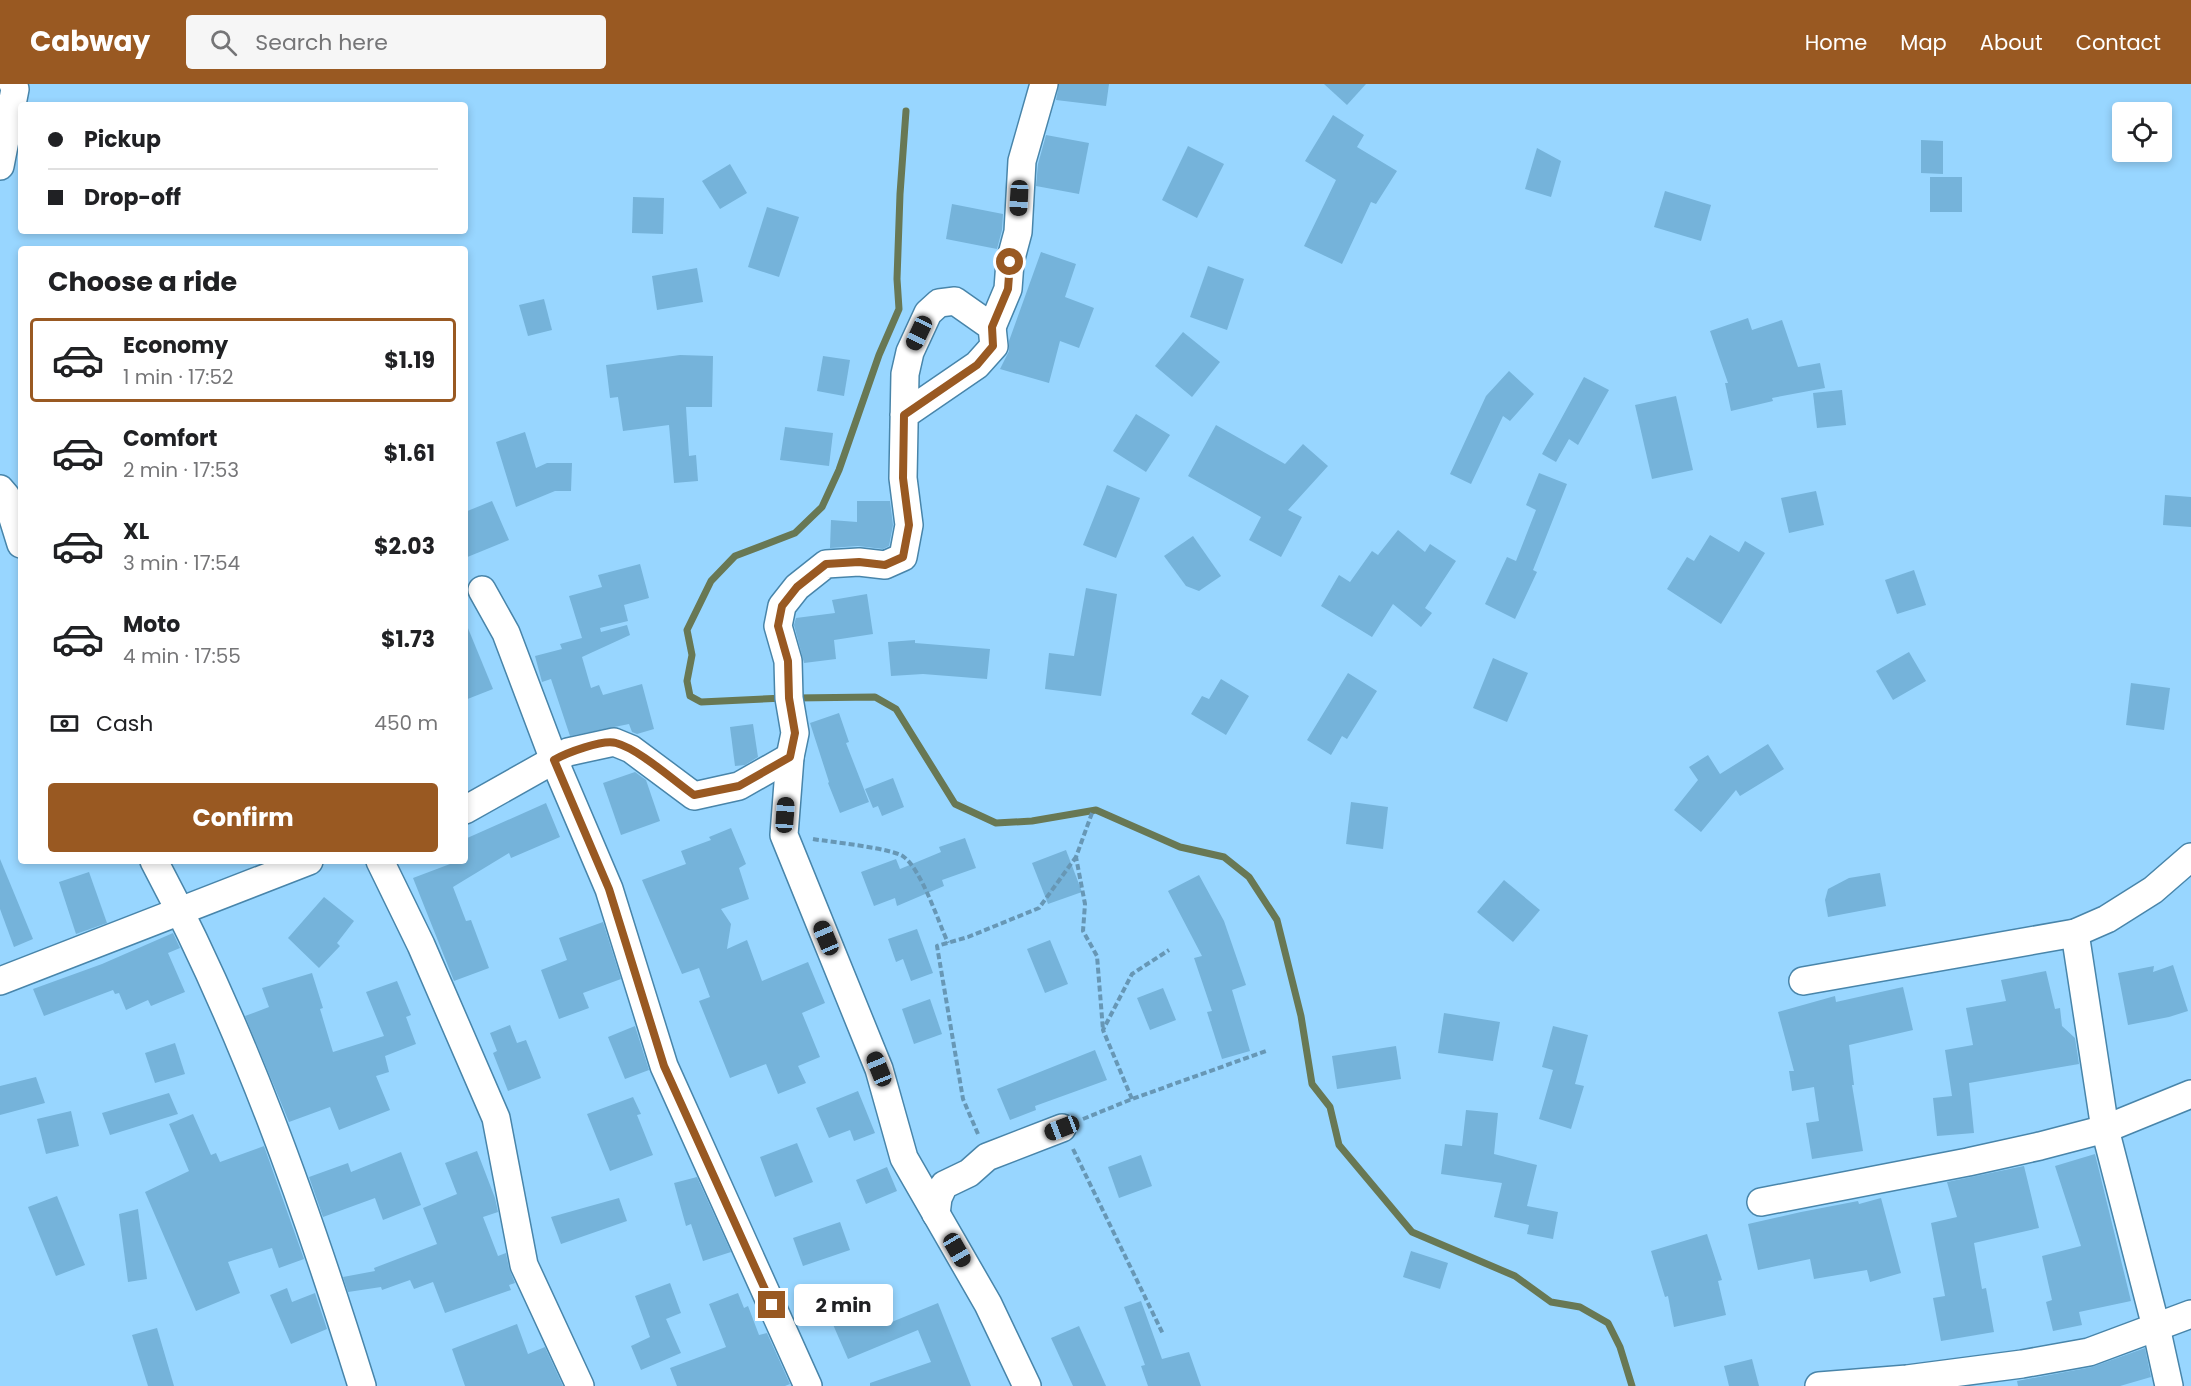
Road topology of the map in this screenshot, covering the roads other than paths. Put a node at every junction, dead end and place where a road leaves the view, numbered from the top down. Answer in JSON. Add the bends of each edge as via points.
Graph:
{"nodes":[{"id":1,"x":13,"y":84,"type":"edge"},
{"id":2,"x":1044,"y":84,"type":"edge"},
{"id":3,"x":0,"y":166,"type":"edge"},
{"id":4,"x":992,"y":327,"type":"junction"},
{"id":5,"x":904,"y":415,"type":"junction"},
{"id":6,"x":0,"y":489,"type":"edge"},
{"id":7,"x":18,"y":534,"type":"edge"},
{"id":8,"x":482,"y":590,"type":"dead end"},
{"id":9,"x":790,"y":757,"type":"junction"},
{"id":10,"x":554,"y":760,"type":"junction"},
{"id":11,"x":468,"y":808,"type":"edge"},
{"id":12,"x":2191,"y":856,"type":"edge"},
{"id":13,"x":156,"y":864,"type":"edge"},
{"id":14,"x":301,"y":864,"type":"edge"},
{"id":15,"x":381,"y":864,"type":"edge"},
{"id":16,"x":181,"y":911,"type":"junction"},
{"id":17,"x":2075,"y":933,"type":"junction"},
{"id":18,"x":0,"y":981,"type":"edge"},
{"id":19,"x":1803,"y":981,"type":"dead end"},
{"id":20,"x":2191,"y":1094,"type":"edge"},
{"id":21,"x":1062,"y":1128,"type":"road end"},
{"id":22,"x":2105,"y":1129,"type":"junction"},
{"id":23,"x":1761,"y":1202,"type":"dead end"},
{"id":24,"x":936,"y":1214,"type":"junction"},
{"id":25,"x":2191,"y":1314,"type":"edge"},
{"id":26,"x":2156,"y":1327,"type":"junction"},
{"id":27,"x":362,"y":1386,"type":"edge"},
{"id":28,"x":580,"y":1386,"type":"edge"},
{"id":29,"x":808,"y":1386,"type":"edge"},
{"id":30,"x":1027,"y":1386,"type":"edge"},
{"id":31,"x":1819,"y":1386,"type":"edge"},
{"id":32,"x":2169,"y":1386,"type":"edge"}],
"edges":[{"from":1,"to":3,"type":"street"},
{"from":2,"to":4,"type":"street","via":[[1022,161],[1018,232],[1008,289]]},
{"from":4,"to":5,"type":"street","via":[[993,346],[977,365]]},
{"from":4,"to":5,"type":"street","via":[[955,301],[939,303],[928,313],[910,352]]},
{"from":5,"to":9,"type":"street","via":[[903,478],[909,525],[903,557],[885,565],[826,564],[797,587],[782,606],[778,626],[788,661],[795,733]]},
{"from":6,"to":7,"type":"street"},
{"from":8,"to":10,"type":"street","via":[[506,633]]},
{"from":9,"to":10,"type":"street","via":[[739,786],[694,795],[631,749],[614,742],[568,752]]},
{"from":9,"to":24,"type":"street","via":[[784,835],[879,1069],[904,1158]]},
{"from":10,"to":11,"type":"street"},
{"from":10,"to":29,"type":"street","via":[[609,889],[664,1066]]},
{"from":12,"to":17,"type":"street","via":[[2153,890],[2107,919]]},
{"from":13,"to":16,"type":"street"},
{"from":14,"to":16,"type":"street"},
{"from":15,"to":28,"type":"street","via":[[496,1118],[524,1265]]},
{"from":16,"to":18,"type":"street"},
{"from":16,"to":27,"type":"street","via":[[237,1034],[290,1169]]},
{"from":17,"to":19,"type":"street"},
{"from":17,"to":22,"type":"street"},
{"from":20,"to":22,"type":"street"},
{"from":21,"to":24,"type":"street","via":[[987,1157],[969,1173],[944,1185]]},
{"from":22,"to":23,"type":"street","via":[[1968,1162]]},
{"from":22,"to":26,"type":"street"},
{"from":24,"to":30,"type":"street","via":[[988,1304]]},
{"from":25,"to":26,"type":"street"},
{"from":26,"to":31,"type":"street","via":[[2089,1352],[2056,1358],[1907,1379]]},
{"from":26,"to":32,"type":"street"}]}
